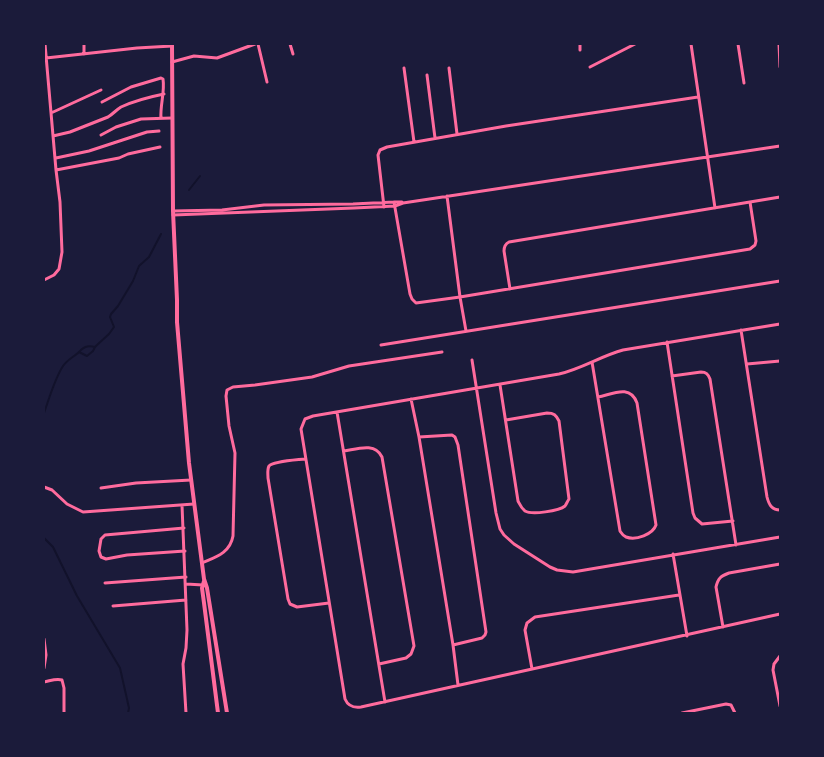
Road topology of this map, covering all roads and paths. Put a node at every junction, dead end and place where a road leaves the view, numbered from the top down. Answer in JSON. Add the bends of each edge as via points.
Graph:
{"nodes":[{"id":1,"x":45,"y":44,"type":"edge"},
{"id":2,"x":84,"y":44,"type":"edge"},
{"id":3,"x":152,"y":44,"type":"edge"},
{"id":4,"x":256,"y":44,"type":"edge"},
{"id":5,"x":290,"y":44,"type":"edge"},
{"id":6,"x":580,"y":44,"type":"edge"},
{"id":7,"x":635,"y":44,"type":"edge"},
{"id":8,"x":691,"y":44,"type":"edge"},
{"id":9,"x":738,"y":44,"type":"edge"},
{"id":10,"x":779,"y":44,"type":"edge"},
{"id":11,"x":172,"y":45,"type":"edge"},
{"id":12,"x":158,"y":47,"type":"junction"},
{"id":13,"x":580,"y":50,"type":"dead end"},
{"id":14,"x":84,"y":54,"type":"junction"},
{"id":15,"x":294,"y":54,"type":"dead end"},
{"id":16,"x":46,"y":58,"type":"junction"},
{"id":17,"x":172,"y":62,"type":"junction"},
{"id":18,"x":590,"y":67,"type":"dead end"},
{"id":19,"x":780,"y":67,"type":"edge"},
{"id":20,"x":404,"y":68,"type":"dead end"},
{"id":21,"x":449,"y":68,"type":"dead end"},
{"id":22,"x":427,"y":75,"type":"dead end"},
{"id":23,"x":267,"y":82,"type":"dead end"},
{"id":24,"x":744,"y":83,"type":"dead end"},
{"id":25,"x":101,"y":90,"type":"dead end"},
{"id":26,"x":164,"y":94,"type":"junction"},
{"id":27,"x":698,"y":96,"type":"junction"},
{"id":28,"x":102,"y":102,"type":"dead end"},
{"id":29,"x":51,"y":113,"type":"junction"},
{"id":30,"x":161,"y":118,"type":"junction"},
{"id":31,"x":172,"y":118,"type":"junction"},
{"id":32,"x":159,"y":131,"type":"dead end"},
{"id":33,"x":457,"y":134,"type":"junction"},
{"id":34,"x":101,"y":135,"type":"dead end"},
{"id":35,"x":54,"y":136,"type":"junction"},
{"id":36,"x":435,"y":138,"type":"junction"},
{"id":37,"x":414,"y":142,"type":"junction"},
{"id":38,"x":780,"y":146,"type":"edge"},
{"id":39,"x":160,"y":147,"type":"dead end"},
{"id":40,"x":707,"y":157,"type":"junction"},
{"id":41,"x":56,"y":158,"type":"junction"},
{"id":42,"x":56,"y":170,"type":"junction"},
{"id":43,"x":447,"y":196,"type":"junction"},
{"id":44,"x":780,"y":197,"type":"edge"},
{"id":45,"x":750,"y":202,"type":"junction"},
{"id":46,"x":395,"y":204,"type":"junction"},
{"id":47,"x":384,"y":205,"type":"junction"},
{"id":48,"x":715,"y":208,"type":"junction"},
{"id":49,"x":173,"y":213,"type":"junction"},
{"id":50,"x":44,"y":280,"type":"edge"},
{"id":51,"x":780,"y":282,"type":"edge"},
{"id":52,"x":510,"y":289,"type":"junction"},
{"id":53,"x":460,"y":297,"type":"junction"},
{"id":54,"x":780,"y":324,"type":"edge"},
{"id":55,"x":741,"y":330,"type":"junction"},
{"id":56,"x":466,"y":331,"type":"junction"},
{"id":57,"x":667,"y":342,"type":"junction"},
{"id":58,"x":381,"y":345,"type":"dead end"},
{"id":59,"x":442,"y":352,"type":"dead end"},
{"id":60,"x":472,"y":360,"type":"dead end"},
{"id":61,"x":780,"y":361,"type":"edge"},
{"id":62,"x":592,"y":362,"type":"junction"},
{"id":63,"x":747,"y":364,"type":"junction"},
{"id":64,"x":672,"y":376,"type":"junction"},
{"id":65,"x":500,"y":385,"type":"junction"},
{"id":66,"x":477,"y":388,"type":"junction"},
{"id":67,"x":598,"y":397,"type":"junction"},
{"id":68,"x":411,"y":399,"type":"junction"},
{"id":69,"x":337,"y":412,"type":"junction"},
{"id":70,"x":506,"y":420,"type":"junction"},
{"id":71,"x":419,"y":437,"type":"junction"},
{"id":72,"x":344,"y":451,"type":"junction"},
{"id":73,"x":305,"y":459,"type":"junction"},
{"id":74,"x":191,"y":480,"type":"junction"},
{"id":75,"x":44,"y":487,"type":"edge"},
{"id":76,"x":101,"y":488,"type":"dead end"},
{"id":77,"x":194,"y":504,"type":"junction"},
{"id":78,"x":182,"y":505,"type":"junction"},
{"id":79,"x":780,"y":510,"type":"edge"},
{"id":80,"x":733,"y":521,"type":"junction"},
{"id":81,"x":184,"y":528,"type":"junction"},
{"id":82,"x":780,"y":538,"type":"edge"},
{"id":83,"x":736,"y":545,"type":"junction"},
{"id":84,"x":185,"y":551,"type":"junction"},
{"id":85,"x":673,"y":554,"type":"junction"},
{"id":86,"x":202,"y":563,"type":"junction"},
{"id":87,"x":780,"y":564,"type":"edge"},
{"id":88,"x":186,"y":577,"type":"junction"},
{"id":89,"x":204,"y":579,"type":"junction"},
{"id":90,"x":104,"y":583,"type":"dead end"},
{"id":91,"x":186,"y":584,"type":"junction"},
{"id":92,"x":203,"y":585,"type":"junction"},
{"id":93,"x":679,"y":595,"type":"junction"},
{"id":94,"x":186,"y":600,"type":"junction"},
{"id":95,"x":329,"y":603,"type":"junction"},
{"id":96,"x":113,"y":606,"type":"dead end"},
{"id":97,"x":780,"y":614,"type":"edge"},
{"id":98,"x":723,"y":627,"type":"junction"},
{"id":99,"x":687,"y":636,"type":"junction"},
{"id":100,"x":44,"y":639,"type":"edge"},
{"id":101,"x":453,"y":645,"type":"junction"},
{"id":102,"x":780,"y":656,"type":"edge"},
{"id":103,"x":379,"y":664,"type":"junction"},
{"id":104,"x":44,"y":668,"type":"edge"},
{"id":105,"x":532,"y":669,"type":"junction"},
{"id":106,"x":44,"y":682,"type":"edge"},
{"id":107,"x":458,"y":685,"type":"junction"},
{"id":108,"x":385,"y":702,"type":"junction"},
{"id":109,"x":780,"y":706,"type":"edge"},
{"id":110,"x":64,"y":713,"type":"edge"},
{"id":111,"x":186,"y":713,"type":"edge"},
{"id":112,"x":218,"y":713,"type":"edge"},
{"id":113,"x":227,"y":713,"type":"edge"},
{"id":114,"x":682,"y":713,"type":"edge"},
{"id":115,"x":735,"y":713,"type":"edge"}],
"edges":[{"from":1,"to":16,"type":"street"},
{"from":2,"to":14,"type":"street"},
{"from":3,"to":12,"type":"street"},
{"from":4,"to":17,"type":"street","via":[[217,58],[194,56]]},
{"from":4,"to":23,"type":"street"},
{"from":5,"to":15,"type":"street"},
{"from":6,"to":13,"type":"street"},
{"from":7,"to":18,"type":"street"},
{"from":8,"to":27,"type":"street"},
{"from":9,"to":24,"type":"street"},
{"from":10,"to":19,"type":"street"},
{"from":11,"to":12,"type":"street"},
{"from":11,"to":17,"type":"street"},
{"from":12,"to":14,"type":"street"},
{"from":14,"to":16,"type":"street"},
{"from":16,"to":29,"type":"street"},
{"from":17,"to":31,"type":"street"},
{"from":20,"to":37,"type":"street"},
{"from":21,"to":33,"type":"street"},
{"from":22,"to":36,"type":"street"},
{"from":25,"to":29,"type":"street"},
{"from":26,"to":28,"type":"street","via":[[160,78],[131,87]]},
{"from":26,"to":30,"type":"street"},
{"from":26,"to":35,"type":"street","via":[[118,108],[108,117]]},
{"from":27,"to":33,"type":"street"},
{"from":27,"to":40,"type":"street"},
{"from":29,"to":35,"type":"street"},
{"from":30,"to":31,"type":"street"},
{"from":30,"to":34,"type":"street","via":[[132,122]]},
{"from":31,"to":49,"type":"street"},
{"from":32,"to":41,"type":"street"},
{"from":33,"to":36,"type":"street"},
{"from":35,"to":41,"type":"street"},
{"from":36,"to":37,"type":"street"},
{"from":37,"to":47,"type":"street","via":[[382,148],[379,152]]},
{"from":38,"to":40,"type":"street"},
{"from":39,"to":42,"type":"street"},
{"from":40,"to":43,"type":"street"},
{"from":40,"to":48,"type":"street"},
{"from":41,"to":42,"type":"street"},
{"from":42,"to":50,"type":"street","via":[[61,259],[57,272]]},
{"from":43,"to":46,"type":"street"},
{"from":43,"to":53,"type":"street"},
{"from":44,"to":45,"type":"street"},
{"from":45,"to":48,"type":"street"},
{"from":45,"to":52,"type":"street","via":[[756,245],[750,249]]},
{"from":46,"to":47,"type":"street"},
{"from":46,"to":53,"type":"street","via":[[412,300],[416,303]]},
{"from":47,"to":49,"type":"street","via":[[264,205]]},
{"from":48,"to":52,"type":"street","via":[[509,242],[504,251]]},
{"from":49,"to":74,"type":"street","via":[[177,322]]},
{"from":51,"to":56,"type":"street"},
{"from":52,"to":53,"type":"street"},
{"from":53,"to":56,"type":"street"},
{"from":54,"to":55,"type":"street"},
{"from":55,"to":57,"type":"street"},
{"from":55,"to":63,"type":"street"},
{"from":56,"to":58,"type":"street"},
{"from":57,"to":62,"type":"street","via":[[614,352]]},
{"from":57,"to":64,"type":"street"},
{"from":59,"to":86,"type":"street","via":[[227,390],[229,426],[236,453],[232,543],[224,552]]},
{"from":60,"to":66,"type":"street"},
{"from":61,"to":63,"type":"street"},
{"from":62,"to":65,"type":"street","via":[[568,372]]},
{"from":62,"to":67,"type":"street"},
{"from":63,"to":79,"type":"street","via":[[768,502]]},
{"from":64,"to":80,"type":"street","via":[[695,518],[702,524]]},
{"from":64,"to":80,"type":"street","via":[[708,374]]},
{"from":65,"to":66,"type":"street"},
{"from":65,"to":70,"type":"street"},
{"from":66,"to":68,"type":"street"},
{"from":66,"to":85,"type":"street","via":[[498,522],[508,539],[550,567],[565,571],[582,571]]},
{"from":67,"to":67,"type":"street","via":[[620,531],[626,537],[635,538],[653,530],[656,525],[637,402],[626,391]]},
{"from":68,"to":69,"type":"street"},
{"from":68,"to":71,"type":"street"},
{"from":69,"to":72,"type":"street"},
{"from":69,"to":73,"type":"street","via":[[303,422],[300,429]]},
{"from":70,"to":70,"type":"street","via":[[520,506],[534,513],[564,507],[569,499],[556,416],[547,412]]},
{"from":71,"to":101,"type":"street"},
{"from":71,"to":101,"type":"street","via":[[452,435],[458,445],[486,632],[482,638]]},
{"from":72,"to":103,"type":"street"},
{"from":72,"to":103,"type":"street","via":[[369,447],[380,452],[382,457],[414,646],[406,658]]},
{"from":73,"to":95,"type":"street"},
{"from":73,"to":95,"type":"street","via":[[274,463],[269,467],[268,478],[289,602],[294,607]]},
{"from":74,"to":76,"type":"street"},
{"from":74,"to":77,"type":"street"},
{"from":75,"to":78,"type":"street","via":[[83,512]]},
{"from":77,"to":78,"type":"street"},
{"from":77,"to":86,"type":"street"},
{"from":78,"to":81,"type":"street"},
{"from":80,"to":83,"type":"street"},
{"from":81,"to":84,"type":"street"},
{"from":81,"to":84,"type":"street","via":[[105,535],[99,551],[106,559]]},
{"from":82,"to":83,"type":"street"},
{"from":83,"to":85,"type":"street"},
{"from":84,"to":88,"type":"street"},
{"from":85,"to":93,"type":"street"},
{"from":86,"to":89,"type":"street"},
{"from":87,"to":98,"type":"street","via":[[729,573],[717,580]]},
{"from":88,"to":90,"type":"street"},
{"from":88,"to":91,"type":"street"},
{"from":89,"to":92,"type":"street"},
{"from":89,"to":113,"type":"street"},
{"from":91,"to":92,"type":"street"},
{"from":91,"to":94,"type":"street"},
{"from":92,"to":112,"type":"street"},
{"from":93,"to":99,"type":"street"},
{"from":93,"to":105,"type":"street","via":[[534,617],[525,630]]},
{"from":94,"to":96,"type":"street"},
{"from":94,"to":111,"type":"street"},
{"from":95,"to":108,"type":"street","via":[[347,704],[361,707]]},
{"from":97,"to":98,"type":"street"},
{"from":98,"to":99,"type":"street"},
{"from":99,"to":105,"type":"street"},
{"from":100,"to":104,"type":"street"},
{"from":101,"to":107,"type":"street"},
{"from":102,"to":109,"type":"street","via":[[773,670]]},
{"from":103,"to":108,"type":"street"},
{"from":105,"to":107,"type":"street"},
{"from":106,"to":110,"type":"street","via":[[62,680]]},
{"from":107,"to":108,"type":"street"},
{"from":114,"to":115,"type":"street","via":[[728,704]]}]}
